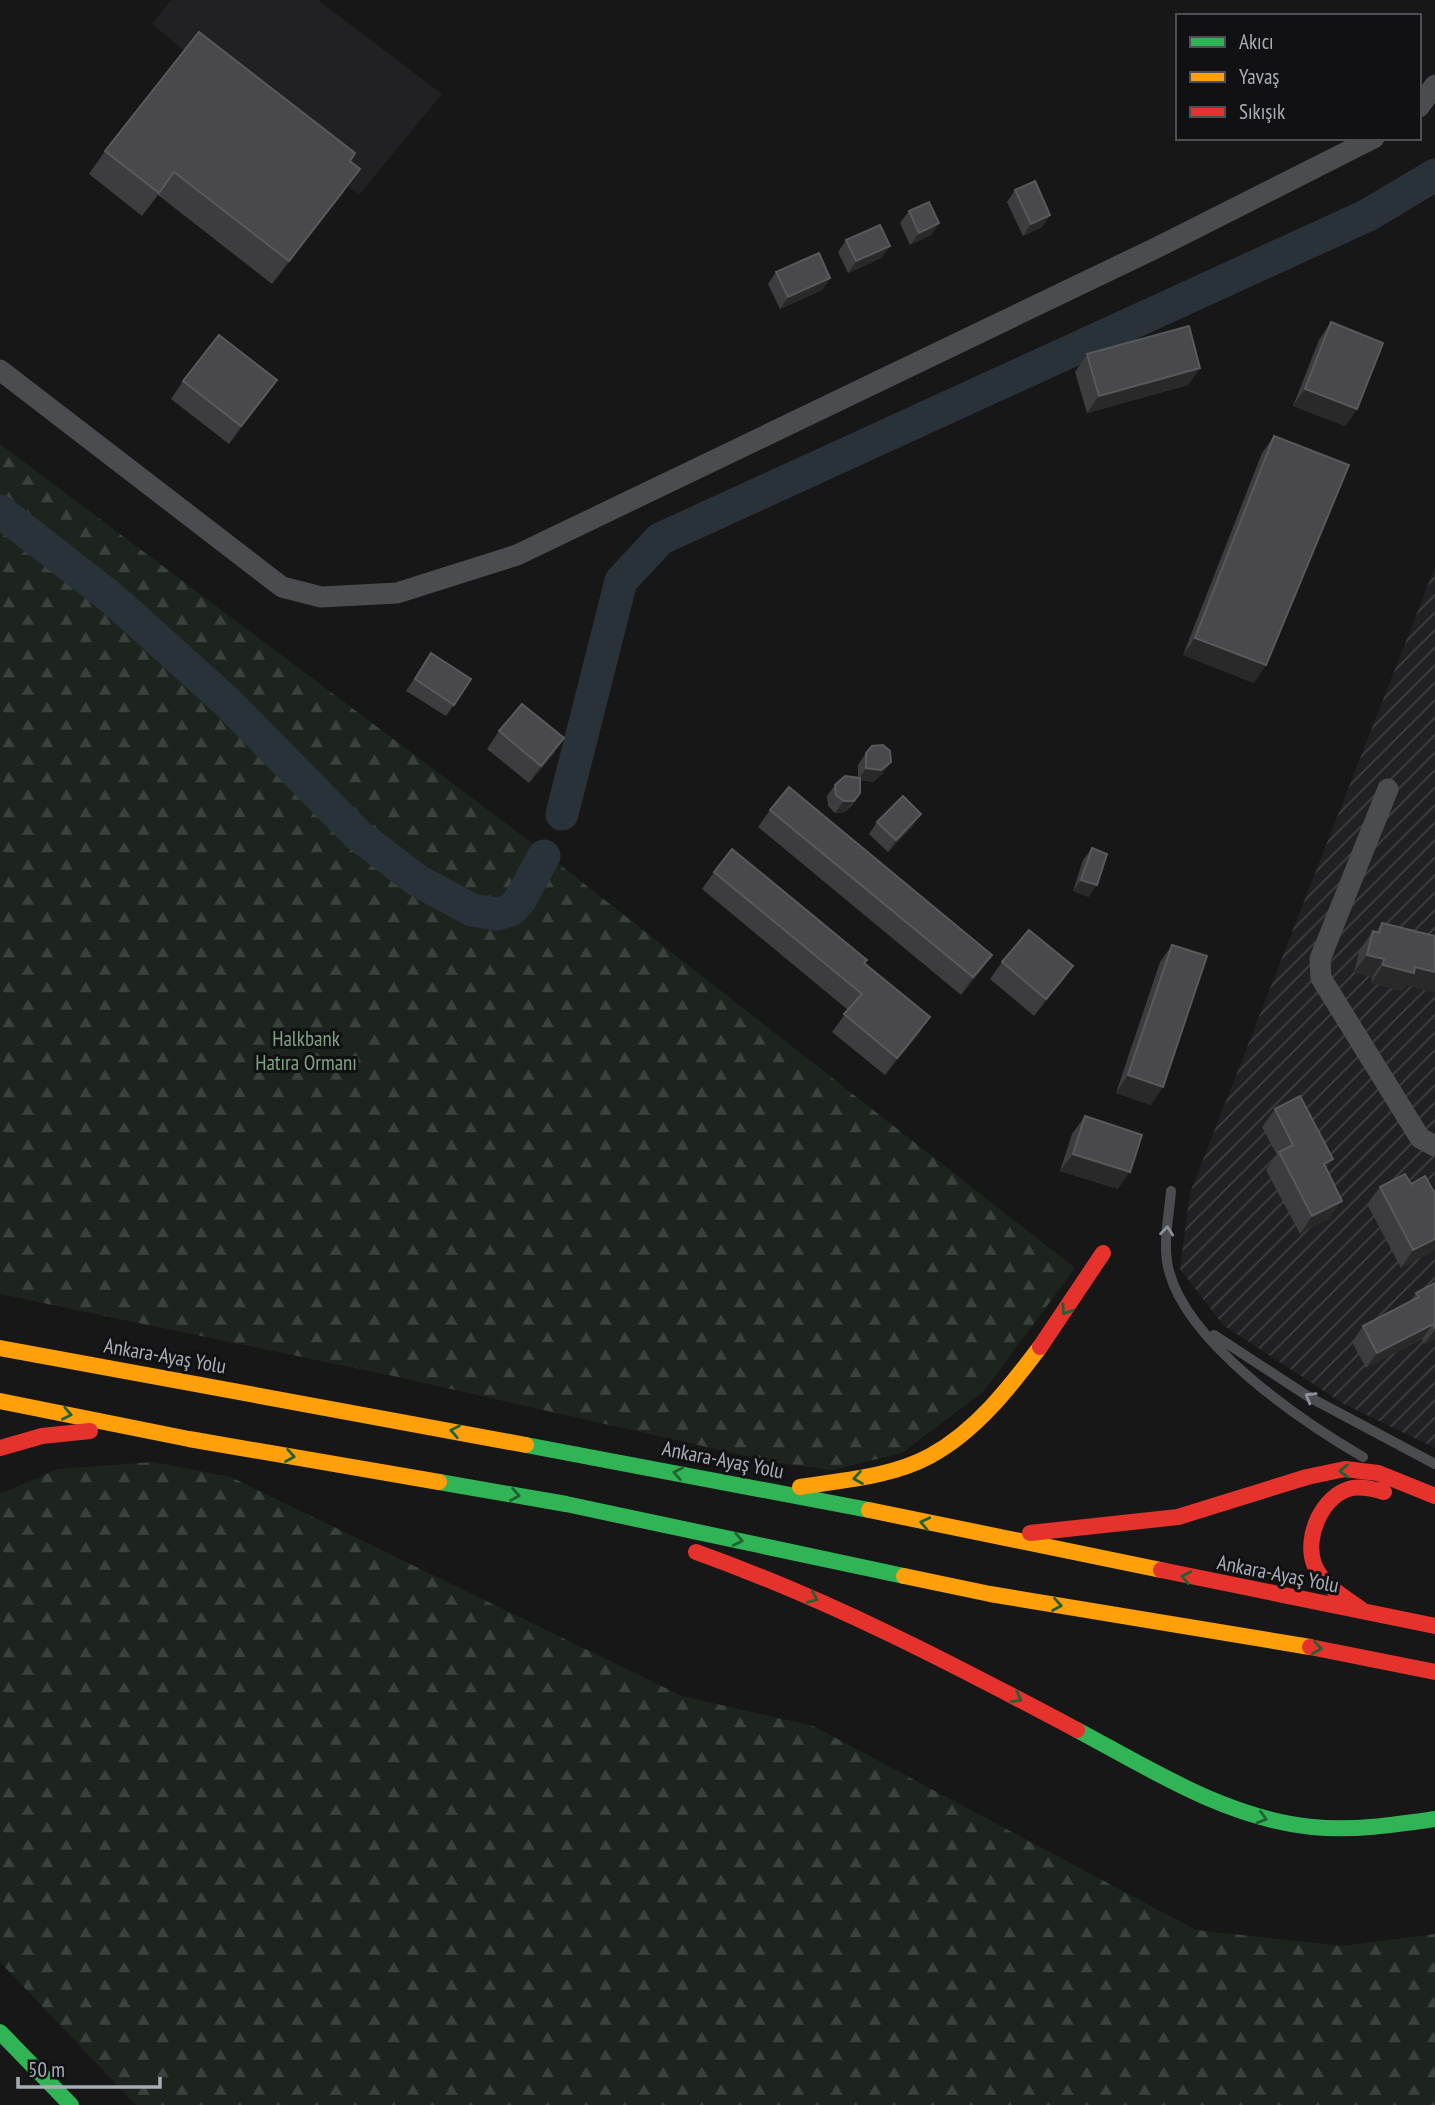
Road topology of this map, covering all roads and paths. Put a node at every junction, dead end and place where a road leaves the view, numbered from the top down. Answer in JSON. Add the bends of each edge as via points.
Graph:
{"nodes":[{"id":1,"x":1435,"y":86,"type":"edge"},
{"id":2,"x":1421,"y":104,"type":"edge"},
{"id":3,"x":1370,"y":140,"type":"edge"},
{"id":4,"x":0,"y":370,"type":"edge"},
{"id":5,"x":1388,"y":789,"type":"dead end"},
{"id":6,"x":1434,"y":1142,"type":"edge"},
{"id":7,"x":1171,"y":1191,"type":"dead end"},
{"id":8,"x":1103,"y":1254,"type":"dead end"},
{"id":9,"x":1202,"y":1328,"type":"junction"},
{"id":10,"x":77,"y":1345,"type":"dead end"},
{"id":11,"x":0,"y":1348,"type":"edge"},
{"id":12,"x":257,"y":1394,"type":"junction"},
{"id":13,"x":0,"y":1401,"type":"edge"},
{"id":14,"x":189,"y":1439,"type":"junction"},
{"id":15,"x":0,"y":1448,"type":"edge"},
{"id":16,"x":1435,"y":1464,"type":"edge"},
{"id":17,"x":1410,"y":1484,"type":"junction"},
{"id":18,"x":775,"y":1491,"type":"junction"},
{"id":19,"x":1435,"y":1496,"type":"edge"},
{"id":20,"x":566,"y":1504,"type":"junction"},
{"id":21,"x":1425,"y":1510,"type":"dead end"},
{"id":22,"x":992,"y":1537,"type":"junction"},
{"id":23,"x":1365,"y":1612,"type":"junction"},
{"id":24,"x":1435,"y":1626,"type":"edge"},
{"id":25,"x":1435,"y":1672,"type":"edge"},
{"id":26,"x":1435,"y":1819,"type":"edge"},
{"id":27,"x":0,"y":2032,"type":"edge"},
{"id":28,"x":71,"y":2105,"type":"edge"}],
"edges":[{"from":1,"to":2,"type":"street"},
{"from":3,"to":4,"type":"street","via":[[517,555],[397,593],[321,597],[282,587]]},
{"from":5,"to":6,"type":"street","via":[[1320,959],[1321,978],[1420,1138]]},
{"from":9,"to":7,"type":"lane","one_way":true,"via":[[1169,1272],[1166,1244]]},
{"from":8,"to":18,"type":"highway","one_way":true,"via":[[1051,1332],[967,1432],[930,1456],[878,1475]]},
{"from":16,"to":9,"type":"lane","one_way":true,"via":[[1309,1397]]},
{"from":9,"to":17,"type":"lane","via":[[1230,1360],[1289,1409]]},
{"from":10,"to":12,"type":"highway"},
{"from":11,"to":12,"type":"highway","name":"Ankara-Ayaş Yolu"},
{"from":18,"to":12,"type":"highway","name":"Ankara-Ayaş Yolu","one_way":true},
{"from":13,"to":14,"type":"highway","one_way":true},
{"from":14,"to":15,"type":"highway","via":[[86,1431],[42,1436]]},
{"from":14,"to":20,"type":"highway","one_way":true},
{"from":17,"to":19,"type":"highway"},
{"from":17,"to":22,"type":"highway","one_way":true,"via":[[1378,1473],[1345,1469],[1194,1513]]},
{"from":22,"to":18,"type":"highway","name":"Ankara-Ayaş Yolu","one_way":true},
{"from":20,"to":25,"type":"highway","one_way":true,"via":[[990,1594]]},
{"from":20,"to":26,"type":"highway","one_way":true,"via":[[760,1575],[904,1639],[1187,1789],[1247,1814],[1293,1825],[1351,1830]]},
{"from":21,"to":23,"type":"highway","via":[[1394,1495],[1360,1487],[1340,1492],[1322,1512],[1312,1543],[1313,1561],[1324,1581]]},
{"from":23,"to":22,"type":"highway","name":"Ankara-Ayaş Yolu","one_way":true},
{"from":23,"to":24,"type":"highway","name":"Ankara-Ayaş Yolu"},
{"from":27,"to":28,"type":"highway"}]}
